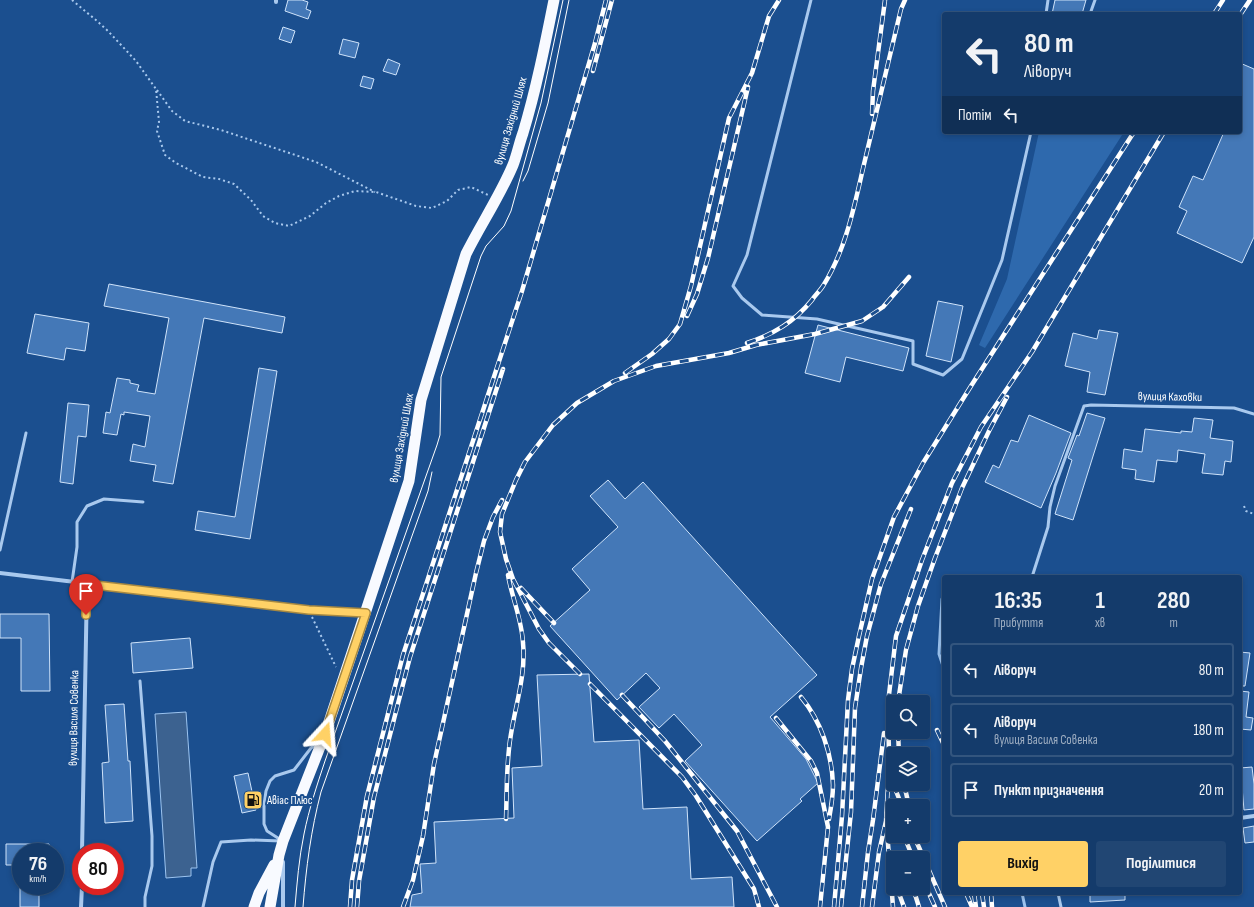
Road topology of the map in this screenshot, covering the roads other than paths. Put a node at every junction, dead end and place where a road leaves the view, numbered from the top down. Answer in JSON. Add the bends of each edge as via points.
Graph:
{"nodes":[{"id":1,"x":554,"y":0,"type":"edge"},
{"id":2,"x":811,"y":0,"type":"edge"},
{"id":3,"x":1048,"y":0,"type":"edge"},
{"id":4,"x":1095,"y":0,"type":"edge"},
{"id":5,"x":1046,"y":12,"type":"edge"},
{"id":6,"x":1091,"y":12,"type":"edge"},
{"id":7,"x":1031,"y":134,"type":"edge"},
{"id":8,"x":1254,"y":414,"type":"edge"},
{"id":9,"x":26,"y":433,"type":"dead end"},
{"id":10,"x":143,"y":502,"type":"dead end"},
{"id":11,"x":0,"y":550,"type":"edge"},
{"id":12,"x":0,"y":573,"type":"edge"},
{"id":13,"x":1033,"y":575,"type":"edge"},
{"id":14,"x":72,"y":582,"type":"junction"},
{"id":15,"x":86,"y":584,"type":"junction"},
{"id":16,"x":366,"y":613,"type":"junction"},
{"id":17,"x":140,"y":682,"type":"dead end"},
{"id":18,"x":325,"y":734,"type":"junction"},
{"id":19,"x":1254,"y":816,"type":"edge"},
{"id":20,"x":1242,"y":818,"type":"edge"},
{"id":21,"x":283,"y":841,"type":"junction"},
{"id":22,"x":82,"y":843,"type":"edge"},
{"id":23,"x":279,"y":855,"type":"junction"},
{"id":24,"x":82,"y":895,"type":"edge"},
{"id":25,"x":1058,"y":895,"type":"edge"},
{"id":26,"x":81,"y":907,"type":"edge"},
{"id":27,"x":145,"y":907,"type":"edge"},
{"id":28,"x":203,"y":907,"type":"edge"},
{"id":29,"x":254,"y":907,"type":"edge"},
{"id":30,"x":270,"y":907,"type":"edge"},
{"id":31,"x":283,"y":907,"type":"edge"},
{"id":32,"x":1061,"y":907,"type":"edge"}],
"edges":[{"from":1,"to":16,"type":"highway","name":"вулиця Західний Шлях","via":[[528,117],[513,165],[466,254],[447,311],[421,400],[409,480]]},
{"from":2,"to":7,"type":"lane","via":[[747,254],[733,286],[742,298],[762,315],[817,319],[913,342],[912,364],[943,375],[962,359],[1002,260]]},
{"from":3,"to":5,"type":"lane"},
{"from":4,"to":6,"type":"lane"},
{"from":8,"to":13,"type":"lane","name":"вулиця Каховки","via":[[1234,408],[1084,406],[1055,486],[1048,527]]},
{"from":9,"to":11,"type":"lane"},
{"from":10,"to":14,"type":"lane","via":[[104,500],[87,506],[77,522],[77,547]]},
{"from":12,"to":14,"type":"street"},
{"from":14,"to":15,"type":"street"},
{"from":15,"to":16,"type":"street","via":[[309,610]]},
{"from":15,"to":22,"type":"street","name":"вулиця Василя Совенка"},
{"from":16,"to":18,"type":"highway","name":"вулиця Західний Шлях"},
{"from":17,"to":27,"type":"lane","via":[[152,836],[152,866]]},
{"from":18,"to":21,"type":"highway","name":"вулиця Західний Шлях"},
{"from":18,"to":21,"type":"lane","via":[[294,770],[275,776],[266,792],[264,824],[267,831]]},
{"from":19,"to":20,"type":"street"},
{"from":21,"to":23,"type":"highway"},
{"from":21,"to":28,"type":"lane","via":[[221,842],[213,862]]},
{"from":21,"to":31,"type":"street","name":"вулиця Західний Шлях"},
{"from":23,"to":29,"type":"highway"},
{"from":23,"to":30,"type":"highway"},
{"from":24,"to":26,"type":"street"},
{"from":25,"to":32,"type":"lane"}]}
